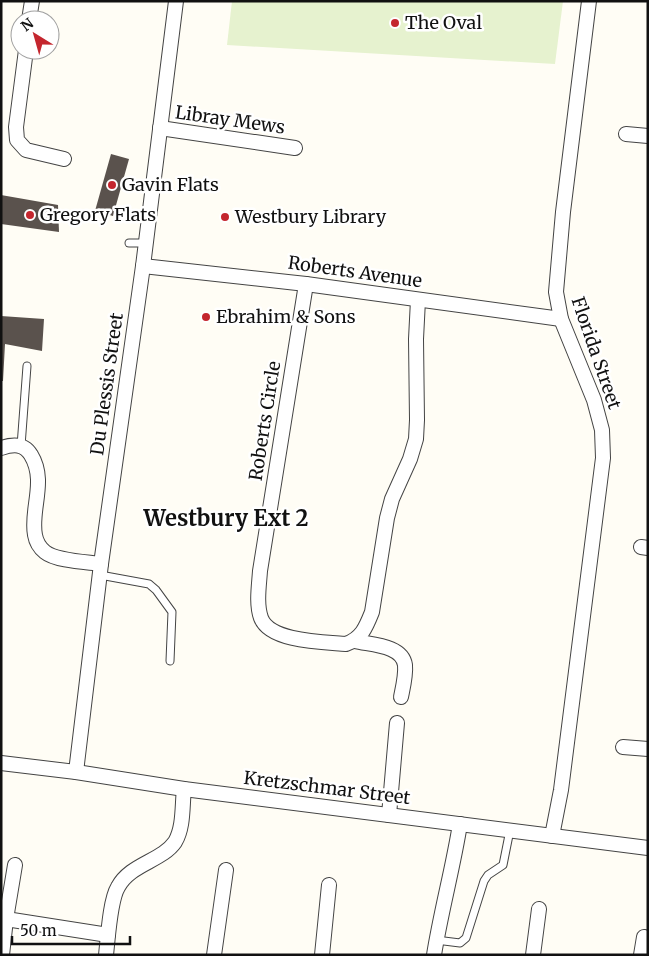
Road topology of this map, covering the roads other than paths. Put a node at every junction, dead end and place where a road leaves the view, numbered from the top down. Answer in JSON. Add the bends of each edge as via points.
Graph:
{"nodes":[{"id":1,"x":176,"y":1,"type":"edge"},
{"id":2,"x":589,"y":1,"type":"edge"},
{"id":3,"x":25,"y":60,"type":"edge"},
{"id":4,"x":160,"y":128,"type":"junction"},
{"id":5,"x":626,"y":134,"type":"dead end"},
{"id":6,"x":648,"y":136,"type":"edge"},
{"id":7,"x":295,"y":148,"type":"dead end"},
{"id":8,"x":64,"y":159,"type":"dead end"},
{"id":9,"x":129,"y":243,"type":"dead end"},
{"id":10,"x":146,"y":244,"type":"junction"},
{"id":11,"x":143,"y":266,"type":"junction"},
{"id":12,"x":306,"y":284,"type":"junction"},
{"id":13,"x":418,"y":300,"type":"junction"},
{"id":14,"x":561,"y":320,"type":"junction"},
{"id":15,"x":27,"y":366,"type":"dead end"},
{"id":16,"x":21,"y":446,"type":"junction"},
{"id":17,"x":1,"y":448,"type":"edge"},
{"id":18,"x":100,"y":569,"type":"junction"},
{"id":19,"x":355,"y":641,"type":"junction"},
{"id":20,"x":170,"y":661,"type":"dead end"},
{"id":21,"x":401,"y":697,"type":"dead end"},
{"id":22,"x":397,"y":723,"type":"dead end"},
{"id":23,"x":623,"y":747,"type":"dead end"},
{"id":24,"x":648,"y":749,"type":"edge"},
{"id":25,"x":1,"y":763,"type":"edge"},
{"id":26,"x":76,"y":772,"type":"junction"},
{"id":27,"x":184,"y":789,"type":"junction"},
{"id":28,"x":389,"y":815,"type":"junction"},
{"id":29,"x":460,"y":824,"type":"junction"},
{"id":30,"x":510,"y":830,"type":"junction"},
{"id":31,"x":552,"y":836,"type":"junction"},
{"id":32,"x":648,"y":848,"type":"edge"},
{"id":33,"x":15,"y":865,"type":"dead end"},
{"id":34,"x":226,"y":870,"type":"dead end"},
{"id":35,"x":329,"y":885,"type":"dead end"},
{"id":36,"x":538,"y":910,"type":"dead end"},
{"id":37,"x":6,"y":919,"type":"junction"},
{"id":38,"x":108,"y":935,"type":"junction"},
{"id":39,"x":644,"y":937,"type":"dead end"},
{"id":40,"x":436,"y":940,"type":"junction"},
{"id":41,"x":2,"y":955,"type":"edge"},
{"id":42,"x":106,"y":955,"type":"edge"},
{"id":43,"x":214,"y":955,"type":"edge"},
{"id":44,"x":322,"y":955,"type":"edge"},
{"id":45,"x":434,"y":955,"type":"edge"},
{"id":46,"x":533,"y":955,"type":"edge"},
{"id":47,"x":641,"y":955,"type":"edge"}],
"edges":[{"from":1,"to":4,"type":"street","name":"Du Plessis Street"},
{"from":2,"to":14,"type":"street","name":"Florida Street","via":[[557,269],[556,292]]},
{"from":3,"to":8,"type":"street","via":[[17,140],[26,150]]},
{"from":4,"to":7,"type":"street","name":"Libray Mews"},
{"from":4,"to":10,"type":"street","name":"Du Plessis Street"},
{"from":5,"to":6,"type":"street"},
{"from":9,"to":10,"type":"lane"},
{"from":10,"to":11,"type":"street","name":"Du Plessis Street"},
{"from":11,"to":12,"type":"street","name":"Roberts Avenue"},
{"from":11,"to":18,"type":"street","name":"Du Plessis Street"},
{"from":12,"to":13,"type":"street","name":"Roberts Avenue"},
{"from":12,"to":19,"type":"street","name":"Roberts Circle","via":[[260,571],[258,608],[261,619],[269,628],[286,637],[346,644]]},
{"from":13,"to":14,"type":"street","name":"Roberts Avenue"},
{"from":13,"to":19,"type":"street","via":[[416,439],[387,518],[372,612],[367,626]]},
{"from":14,"to":31,"type":"street","name":"Florida Street","via":[[594,400],[602,430],[604,458]]},
{"from":15,"to":16,"type":"lane"},
{"from":16,"to":17,"type":"street"},
{"from":16,"to":18,"type":"street","via":[[36,462],[35,536],[40,546],[56,557]]},
{"from":18,"to":20,"type":"lane","via":[[149,584],[156,590],[172,612]]},
{"from":18,"to":26,"type":"street","name":"Du Plessis Street"},
{"from":19,"to":21,"type":"street","name":"Roberts Circle","via":[[392,650],[402,656],[405,666]]},
{"from":22,"to":28,"type":"street"},
{"from":23,"to":24,"type":"street"},
{"from":25,"to":26,"type":"street","name":"Kretzschmar Street"},
{"from":26,"to":27,"type":"street","name":"Kretzschmar Street"},
{"from":27,"to":28,"type":"street","name":"Kretzschmar Street"},
{"from":27,"to":38,"type":"street","via":[[179,832],[174,843],[123,878],[116,888]]},
{"from":28,"to":29,"type":"street","name":"Kretzschmar Street"},
{"from":29,"to":30,"type":"street","name":"Kretzschmar Street"},
{"from":29,"to":40,"type":"street"},
{"from":30,"to":31,"type":"street","name":"Kretzschmar Street"},
{"from":30,"to":40,"type":"lane","via":[[503,865],[484,881],[466,938],[460,943]]},
{"from":31,"to":32,"type":"street","name":"Kretzschmar Street"},
{"from":33,"to":37,"type":"street"},
{"from":34,"to":43,"type":"street"},
{"from":35,"to":44,"type":"street"},
{"from":36,"to":46,"type":"street"},
{"from":37,"to":38,"type":"street"},
{"from":37,"to":41,"type":"street"},
{"from":38,"to":42,"type":"street"},
{"from":39,"to":47,"type":"street"},
{"from":40,"to":45,"type":"street"}]}
